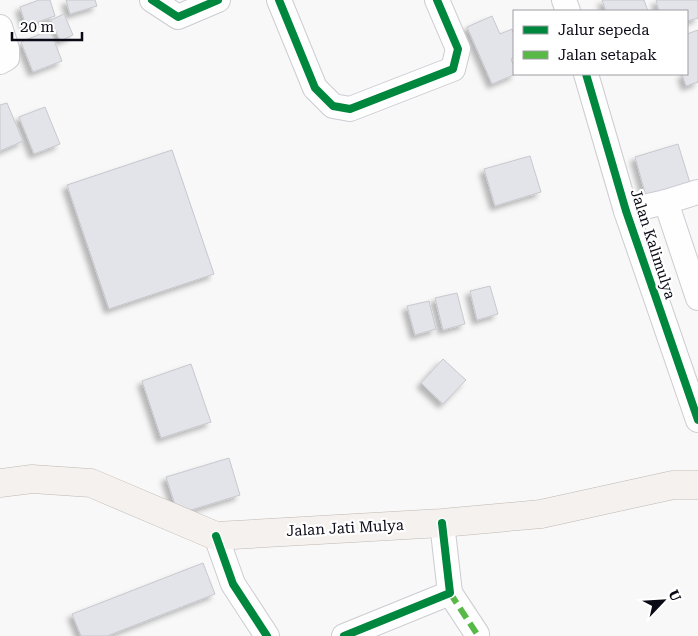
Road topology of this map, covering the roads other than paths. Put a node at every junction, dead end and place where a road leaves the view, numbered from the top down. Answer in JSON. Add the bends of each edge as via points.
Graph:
{"nodes":[{"id":1,"x":152,"y":0,"type":"edge"},
{"id":2,"x":218,"y":0,"type":"edge"},
{"id":3,"x":279,"y":0,"type":"edge"},
{"id":4,"x":437,"y":0,"type":"edge"},
{"id":5,"x":0,"y":28,"type":"edge"},
{"id":6,"x":0,"y":62,"type":"edge"},
{"id":7,"x":586,"y":75,"type":"edge"},
{"id":8,"x":698,"y":192,"type":"edge"},
{"id":9,"x":666,"y":202,"type":"junction"},
{"id":10,"x":626,"y":211,"type":"junction"},
{"id":11,"x":698,"y":298,"type":"edge"},
{"id":12,"x":698,"y":420,"type":"edge"},
{"id":13,"x":0,"y":483,"type":"edge"},
{"id":14,"x":698,"y":485,"type":"edge"},
{"id":15,"x":442,"y":523,"type":"junction"},
{"id":16,"x":216,"y":536,"type":"junction"},
{"id":17,"x":450,"y":593,"type":"junction"},
{"id":18,"x":477,"y":634,"type":"dead end"},
{"id":19,"x":267,"y":636,"type":"edge"},
{"id":20,"x":344,"y":636,"type":"edge"}],
"edges":[{"from":1,"to":2,"type":"street","via":[[178,17]]},
{"from":3,"to":4,"type":"street","via":[[315,88],[333,106],[350,109],[453,69],[458,50]]},
{"from":5,"to":6,"type":"street","via":[[7,50],[6,58]]},
{"from":7,"to":10,"type":"street","name":"Jalan Kalimulya"},
{"from":8,"to":9,"type":"street"},
{"from":9,"to":10,"type":"street"},
{"from":9,"to":11,"type":"street"},
{"from":10,"to":12,"type":"street","name":"Jalan Kalimulya"},
{"from":13,"to":16,"type":"main road","name":"Jalan Jati Mulya","via":[[32,479],[91,483]]},
{"from":14,"to":15,"type":"main road","name":"Jalan Jati Mulya","via":[[673,485],[541,514]]},
{"from":15,"to":16,"type":"main road","name":"Jalan Jati Mulya"},
{"from":15,"to":17,"type":"street"},
{"from":16,"to":19,"type":"street","via":[[233,584]]},
{"from":17,"to":18,"type":"street"},
{"from":17,"to":20,"type":"street"}]}
